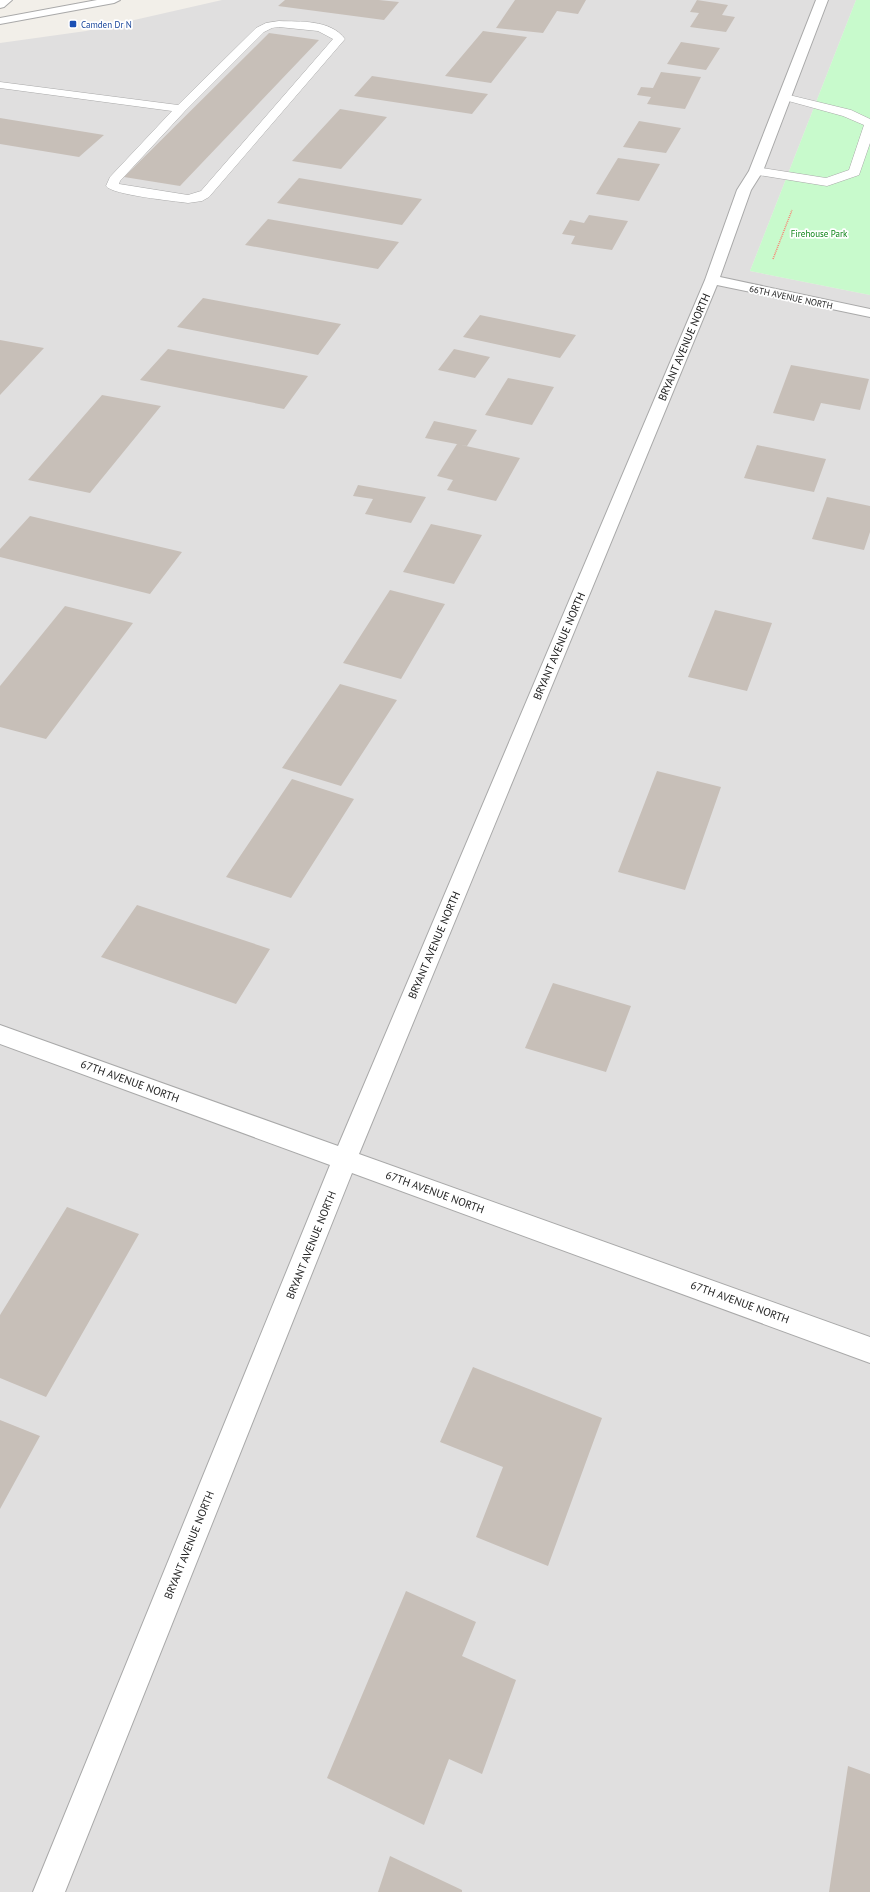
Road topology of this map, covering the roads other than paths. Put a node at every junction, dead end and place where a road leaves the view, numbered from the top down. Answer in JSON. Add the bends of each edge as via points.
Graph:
{"nodes":[{"id":1,"x":6,"y":0,"type":"edge"},
{"id":2,"x":114,"y":0,"type":"edge"},
{"id":3,"x":822,"y":0,"type":"edge"},
{"id":4,"x":0,"y":5,"type":"edge"},
{"id":5,"x":0,"y":21,"type":"edge"},
{"id":6,"x":0,"y":85,"type":"edge"},
{"id":7,"x":785,"y":97,"type":"junction"},
{"id":8,"x":181,"y":110,"type":"junction"},
{"id":9,"x":756,"y":172,"type":"junction"},
{"id":10,"x":712,"y":280,"type":"junction"},
{"id":11,"x":870,"y":313,"type":"edge"},
{"id":12,"x":0,"y":1034,"type":"edge"},
{"id":13,"x":345,"y":1159,"type":"junction"},
{"id":14,"x":870,"y":1350,"type":"edge"},
{"id":15,"x":49,"y":1892,"type":"edge"}],
"edges":[{"from":1,"to":4,"type":"street"},
{"from":2,"to":5,"type":"street"},
{"from":3,"to":7,"type":"street","name":"BRYANT AVENUE NORTH"},
{"from":6,"to":8,"type":"lane"},
{"from":7,"to":9,"type":"street","name":"BRYANT AVENUE NORTH"},
{"from":7,"to":9,"type":"lane","via":[[847,113],[870,123],[855,172],[827,182]]},
{"from":8,"to":8,"type":"lane","via":[[114,180],[112,186],[188,199],[205,194],[339,39],[335,34],[321,28],[270,25],[260,30]]},
{"from":9,"to":10,"type":"street","name":"BRYANT AVENUE NORTH","via":[[744,190]]},
{"from":10,"to":11,"type":"street","name":"66TH AVENUE NORTH"},
{"from":10,"to":13,"type":"street","name":"BRYANT AVENUE NORTH"},
{"from":12,"to":13,"type":"street","name":"67TH AVENUE NORTH"},
{"from":13,"to":14,"type":"street","name":"67TH AVENUE NORTH"},
{"from":13,"to":15,"type":"street","name":"BRYANT AVENUE NORTH"}]}
